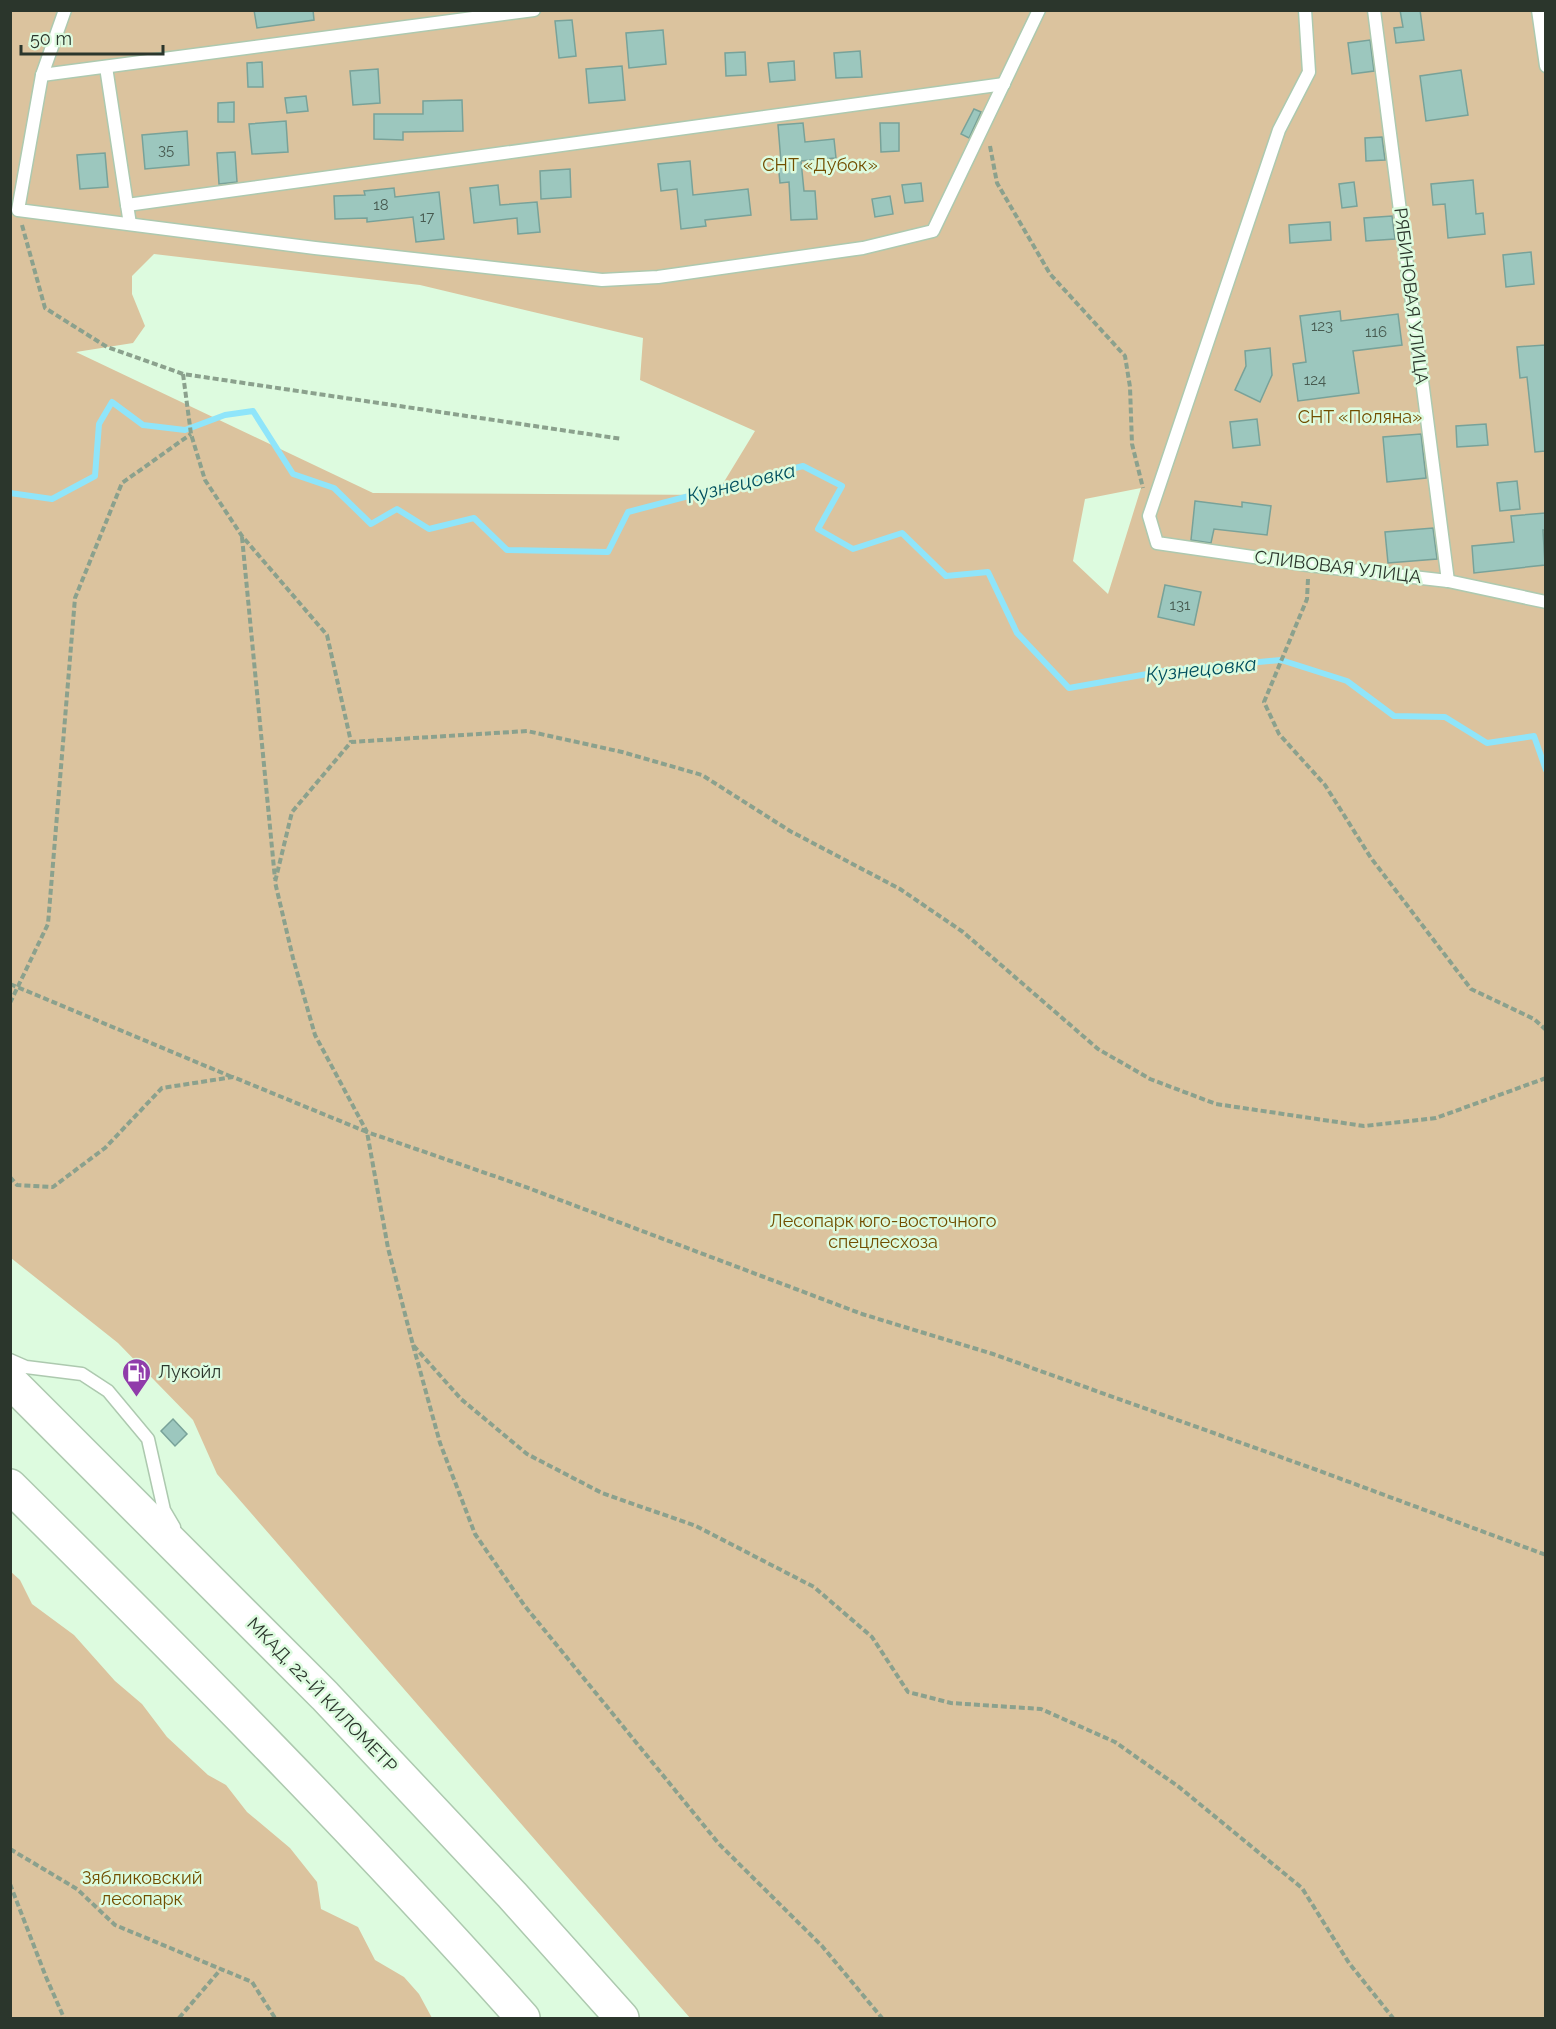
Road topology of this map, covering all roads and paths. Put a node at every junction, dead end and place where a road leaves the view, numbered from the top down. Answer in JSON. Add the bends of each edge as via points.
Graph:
{"nodes":[{"id":1,"x":65,"y":10,"type":"edge"},
{"id":2,"x":534,"y":10,"type":"edge"},
{"id":3,"x":1040,"y":10,"type":"edge"},
{"id":4,"x":1305,"y":10,"type":"edge"},
{"id":5,"x":1374,"y":10,"type":"edge"},
{"id":6,"x":1538,"y":10,"type":"edge"},
{"id":7,"x":1545,"y":66,"type":"edge"},
{"id":8,"x":106,"y":67,"type":"junction"},
{"id":9,"x":42,"y":75,"type":"junction"},
{"id":10,"x":1004,"y":84,"type":"junction"},
{"id":11,"x":989,"y":137,"type":"dead end"},
{"id":12,"x":127,"y":205,"type":"junction"},
{"id":13,"x":18,"y":210,"type":"junction"},
{"id":14,"x":130,"y":224,"type":"junction"},
{"id":15,"x":183,"y":374,"type":"junction"},
{"id":16,"x":191,"y":434,"type":"junction"},
{"id":17,"x":621,"y":439,"type":"dead end"},
{"id":18,"x":1149,"y":516,"type":"junction"},
{"id":19,"x":242,"y":536,"type":"junction"},
{"id":20,"x":1308,"y":565,"type":"junction"},
{"id":21,"x":1448,"y":581,"type":"junction"},
{"id":22,"x":1545,"y":602,"type":"edge"},
{"id":23,"x":351,"y":742,"type":"junction"},
{"id":24,"x":275,"y":882,"type":"junction"},
{"id":25,"x":10,"y":984,"type":"edge"},
{"id":26,"x":19,"y":986,"type":"junction"},
{"id":27,"x":10,"y":1003,"type":"edge"},
{"id":28,"x":1545,"y":1030,"type":"edge"},
{"id":29,"x":233,"y":1077,"type":"junction"},
{"id":30,"x":1545,"y":1078,"type":"edge"},
{"id":31,"x":367,"y":1132,"type":"junction"},
{"id":32,"x":10,"y":1177,"type":"edge"},
{"id":33,"x":413,"y":1344,"type":"junction"},
{"id":34,"x":10,"y":1360,"type":"edge"},
{"id":35,"x":10,"y":1381,"type":"edge"},
{"id":36,"x":10,"y":1486,"type":"edge"},
{"id":37,"x":22,"y":1504,"type":"edge"},
{"id":38,"x":1545,"y":1555,"type":"edge"},
{"id":39,"x":203,"y":1573,"type":"junction"},
{"id":40,"x":10,"y":1849,"type":"edge"},
{"id":41,"x":10,"y":1884,"type":"edge"},
{"id":42,"x":221,"y":1969,"type":"junction"},
{"id":43,"x":64,"y":2019,"type":"edge"},
{"id":44,"x":179,"y":2019,"type":"edge"},
{"id":45,"x":275,"y":2019,"type":"edge"},
{"id":46,"x":523,"y":2019,"type":"edge"},
{"id":47,"x":622,"y":2019,"type":"edge"},
{"id":48,"x":882,"y":2019,"type":"edge"},
{"id":49,"x":1393,"y":2019,"type":"edge"}],
"edges":[{"from":1,"to":9,"type":"lane"},
{"from":2,"to":8,"type":"lane"},
{"from":3,"to":10,"type":"lane"},
{"from":4,"to":18,"type":"lane","via":[[1309,72],[1279,130]]},
{"from":5,"to":21,"type":"lane","name":"РЯБИНОВАЯ УЛИЦА"},
{"from":6,"to":7,"type":"lane"},
{"from":8,"to":9,"type":"lane"},
{"from":8,"to":12,"type":"lane"},
{"from":9,"to":13,"type":"lane"},
{"from":10,"to":12,"type":"lane"},
{"from":10,"to":14,"type":"lane","via":[[933,231],[863,248],[658,277],[602,280]]},
{"from":11,"to":18,"type":"path","via":[[997,183],[1050,274],[1125,356],[1132,444]]},
{"from":12,"to":14,"type":"lane"},
{"from":13,"to":14,"type":"lane"},
{"from":13,"to":15,"type":"path","via":[[45,308],[107,347]]},
{"from":15,"to":16,"type":"path"},
{"from":15,"to":17,"type":"path"},
{"from":16,"to":19,"type":"path","via":[[205,480]]},
{"from":16,"to":26,"type":"path","via":[[122,483],[75,598],[48,924]]},
{"from":18,"to":20,"type":"lane","name":"СЛИВОВАЯ УЛИЦА","via":[[1157,543]]},
{"from":19,"to":23,"type":"path","via":[[327,635]]},
{"from":19,"to":24,"type":"path"},
{"from":20,"to":21,"type":"lane","name":"СЛИВОВАЯ УЛИЦА"},
{"from":20,"to":28,"type":"path","via":[[1307,599],[1264,702],[1280,734],[1325,785],[1371,858],[1471,989],[1534,1019]]},
{"from":21,"to":22,"type":"lane","name":"СЛИВОВАЯ УЛИЦА"},
{"from":23,"to":24,"type":"path","via":[[292,812]]},
{"from":23,"to":30,"type":"path","via":[[527,730],[702,775],[790,831],[900,889],[963,932],[1098,1049],[1150,1079],[1216,1104],[1364,1126],[1436,1118]]},
{"from":24,"to":31,"type":"path","via":[[315,1035]]},
{"from":25,"to":26,"type":"path"},
{"from":26,"to":27,"type":"path"},
{"from":26,"to":29,"type":"path"},
{"from":29,"to":31,"type":"path"},
{"from":29,"to":32,"type":"path","via":[[162,1088],[105,1148],[53,1187],[17,1185]]},
{"from":31,"to":33,"type":"path","via":[[388,1248]]},
{"from":31,"to":38,"type":"path","via":[[862,1314],[993,1354]]},
{"from":33,"to":48,"type":"path","via":[[440,1443],[475,1534],[524,1605],[719,1844],[822,1946]]},
{"from":33,"to":49,"type":"path","via":[[462,1399],[526,1454],[602,1493],[696,1526],[814,1587],[872,1637],[908,1692],[951,1703],[1041,1708],[1115,1742],[1179,1787],[1302,1888],[1349,1963]]},
{"from":34,"to":39,"type":"lane","via":[[26,1367],[82,1374],[108,1391],[148,1439],[164,1510]]},
{"from":35,"to":39,"type":"highway","name":"МКАД, 22-Й КИЛОМЕТР"},
{"from":36,"to":37,"type":"highway"},
{"from":37,"to":46,"type":"highway","via":[[272,1748]]},
{"from":39,"to":47,"type":"highway","name":"МКАД, 22-Й КИЛОМЕТР","via":[[512,1895]]},
{"from":40,"to":42,"type":"path","via":[[77,1889],[115,1925]]},
{"from":41,"to":43,"type":"path"},
{"from":42,"to":44,"type":"path"},
{"from":42,"to":45,"type":"path","via":[[252,1982]]}]}
